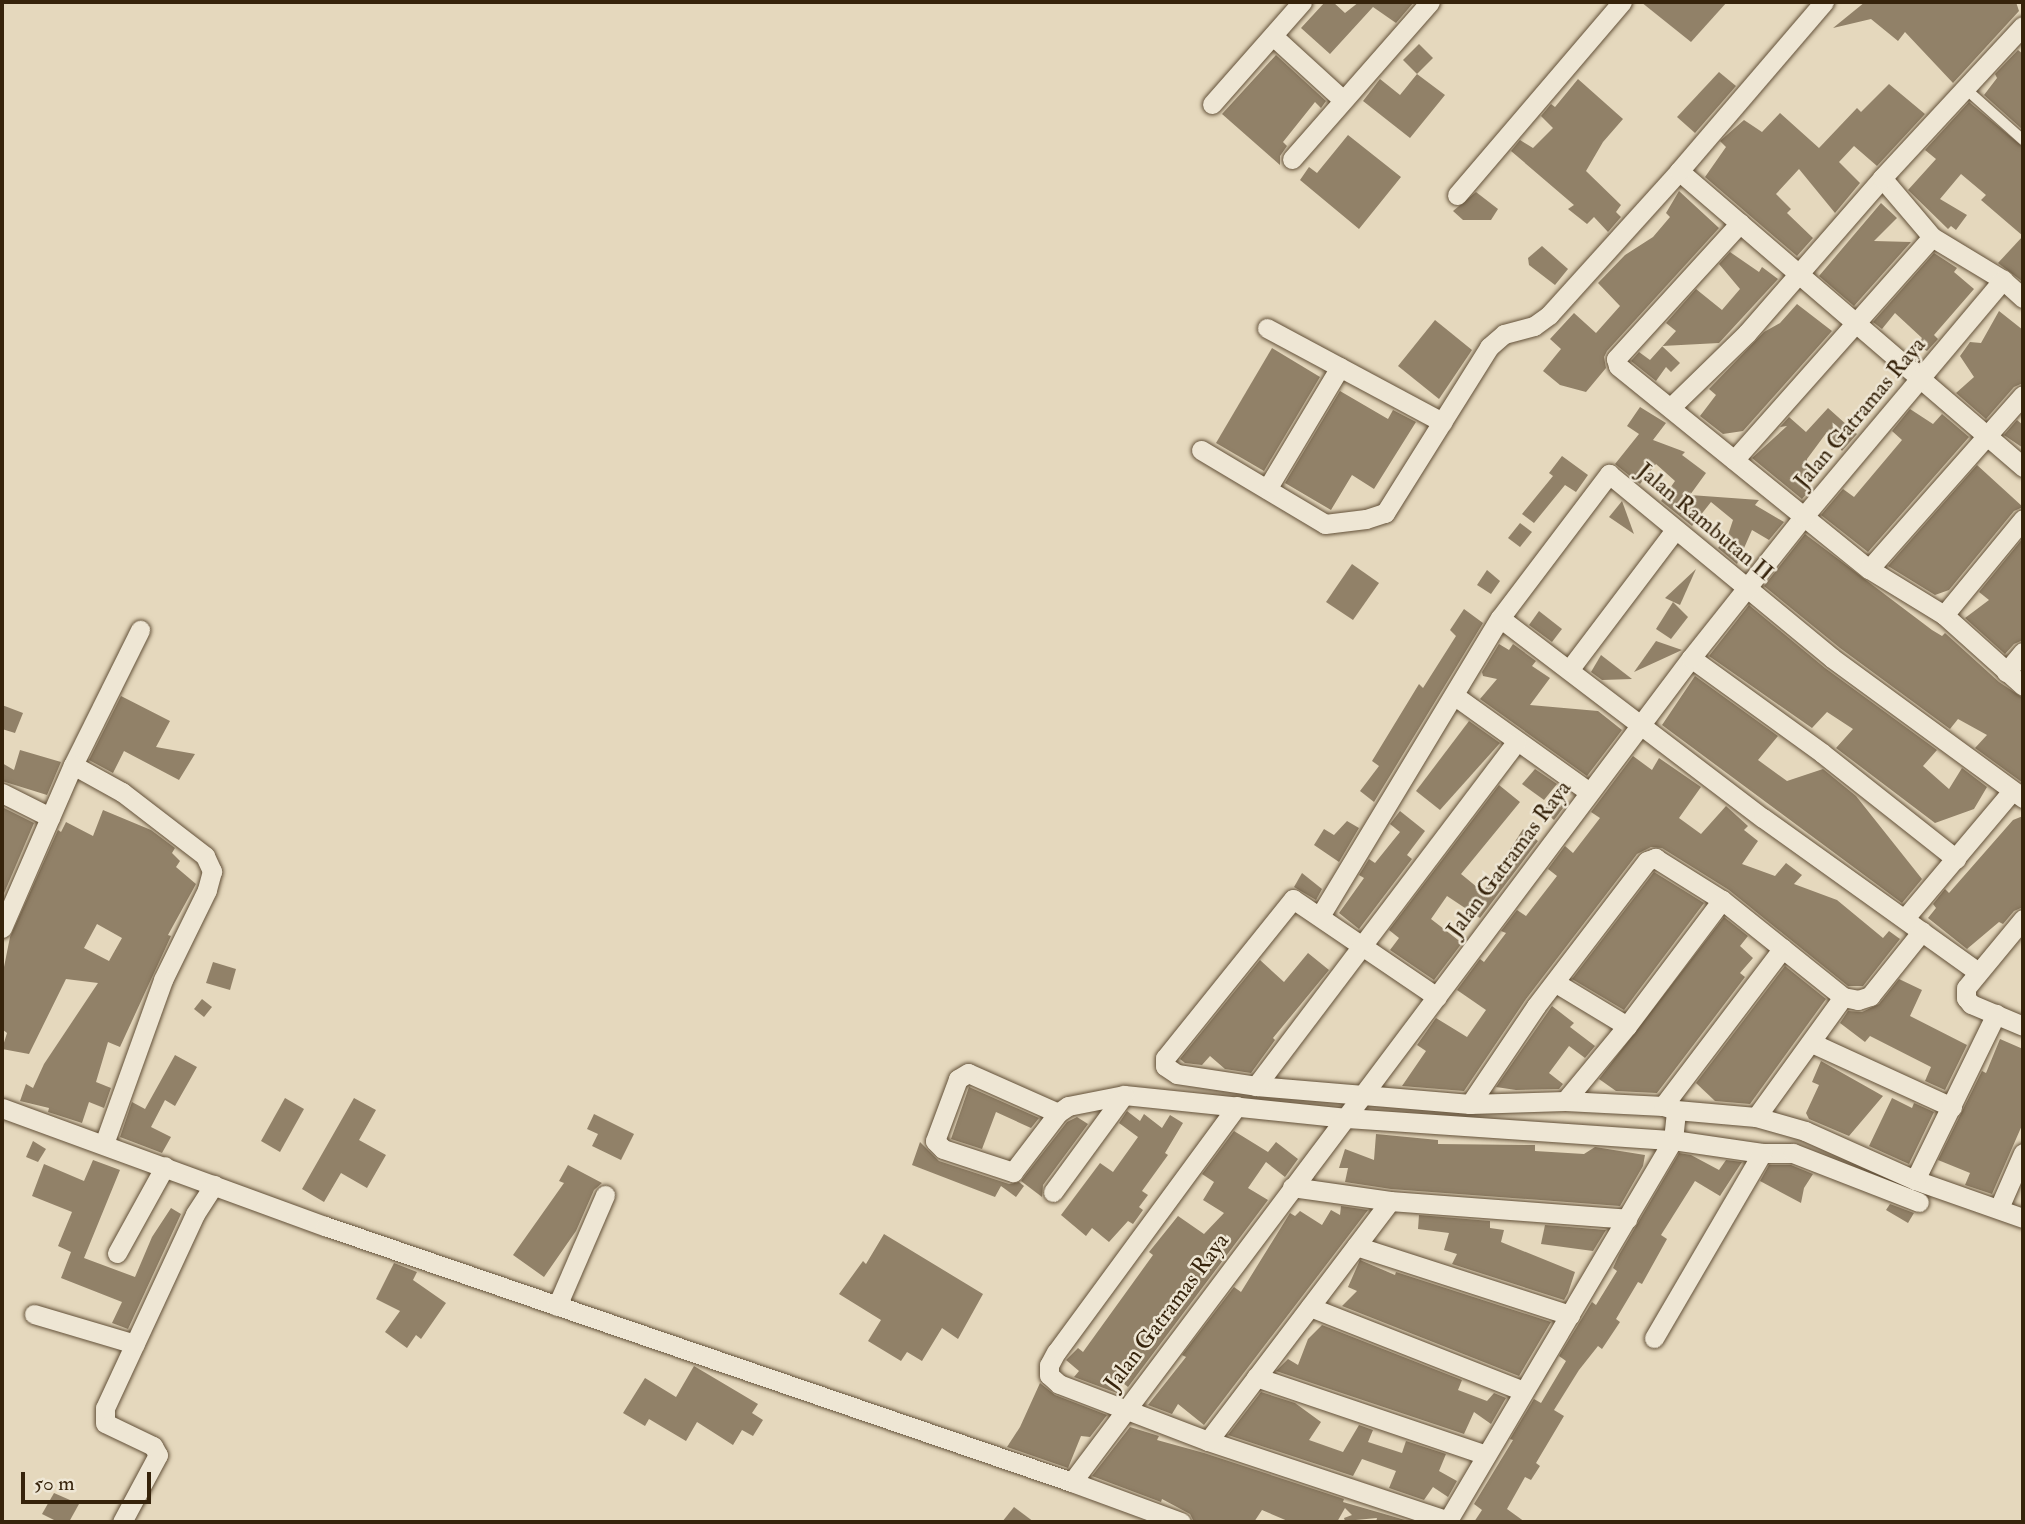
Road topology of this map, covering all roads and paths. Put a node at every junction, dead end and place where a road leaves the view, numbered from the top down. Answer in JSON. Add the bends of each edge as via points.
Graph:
{"nodes":[{"id":1,"x":1302,"y":2,"type":"edge"},
{"id":2,"x":1430,"y":2,"type":"edge"},
{"id":3,"x":1622,"y":2,"type":"edge"},
{"id":4,"x":1824,"y":2,"type":"edge"},
{"id":5,"x":2023,"y":26,"type":"edge"},
{"id":6,"x":1273,"y":36,"type":"junction"},
{"id":7,"x":1967,"y":90,"type":"junction"},
{"id":8,"x":1342,"y":99,"type":"junction"},
{"id":9,"x":1212,"y":104,"type":"dead end"},
{"id":10,"x":2023,"y":140,"type":"edge"},
{"id":11,"x":1292,"y":159,"type":"dead end"},
{"id":12,"x":1679,"y":171,"type":"junction"},
{"id":13,"x":1882,"y":178,"type":"junction"},
{"id":14,"x":1457,"y":195,"type":"dead end"},
{"id":15,"x":1740,"y":223,"type":"junction"},
{"id":16,"x":1933,"y":237,"type":"junction"},
{"id":17,"x":1798,"y":274,"type":"junction"},
{"id":18,"x":2003,"y":281,"type":"junction"},
{"id":19,"x":2023,"y":298,"type":"edge"},
{"id":20,"x":1855,"y":322,"type":"junction"},
{"id":21,"x":1267,"y":328,"type":"dead end"},
{"id":22,"x":1340,"y":367,"type":"junction"},
{"id":23,"x":1922,"y":379,"type":"junction"},
{"id":24,"x":2023,"y":395,"type":"edge"},
{"id":25,"x":1671,"y":407,"type":"junction"},
{"id":26,"x":1442,"y":422,"type":"junction"},
{"id":27,"x":1988,"y":436,"type":"junction"},
{"id":28,"x":1201,"y":450,"type":"dead end"},
{"id":29,"x":1734,"y":460,"type":"junction"},
{"id":30,"x":2023,"y":467,"type":"edge"},
{"id":31,"x":1266,"y":489,"type":"junction"},
{"id":32,"x":1804,"y":516,"type":"junction"},
{"id":33,"x":2023,"y":519,"type":"edge"},
{"id":34,"x":1674,"y":531,"type":"junction"},
{"id":35,"x":1869,"y":569,"type":"junction"},
{"id":36,"x":1746,"y":587,"type":"junction"},
{"id":37,"x":1944,"y":615,"type":"junction"},
{"id":38,"x":1500,"y":618,"type":"junction"},
{"id":39,"x":139,"y":630,"type":"dead end"},
{"id":40,"x":2023,"y":652,"type":"edge"},
{"id":41,"x":1690,"y":658,"type":"junction"},
{"id":42,"x":1569,"y":670,"type":"junction"},
{"id":43,"x":2006,"y":672,"type":"junction"},
{"id":44,"x":2023,"y":686,"type":"edge"},
{"id":45,"x":1455,"y":696,"type":"junction"},
{"id":46,"x":1641,"y":723,"type":"junction"},
{"id":47,"x":1516,"y":742,"type":"junction"},
{"id":48,"x":73,"y":765,"type":"junction"},
{"id":49,"x":1589,"y":792,"type":"junction"},
{"id":50,"x":2,"y":793,"type":"edge"},
{"id":51,"x":2018,"y":794,"type":"edge"},
{"id":52,"x":50,"y":817,"type":"junction"},
{"id":53,"x":1956,"y":859,"type":"junction"},
{"id":54,"x":1722,"y":900,"type":"junction"},
{"id":55,"x":1320,"y":916,"type":"junction"},
{"id":56,"x":1905,"y":918,"type":"junction"},
{"id":57,"x":2023,"y":919,"type":"edge"},
{"id":58,"x":3,"y":922,"type":"edge"},
{"id":59,"x":1922,"y":931,"type":"junction"},
{"id":60,"x":1362,"y":946,"type":"junction"},
{"id":61,"x":1783,"y":948,"type":"junction"},
{"id":62,"x":1978,"y":972,"type":"junction"},
{"id":63,"x":1556,"y":982,"type":"junction"},
{"id":64,"x":1437,"y":997,"type":"junction"},
{"id":65,"x":1843,"y":997,"type":"junction"},
{"id":66,"x":1996,"y":1014,"type":"junction"},
{"id":67,"x":2023,"y":1026,"type":"edge"},
{"id":68,"x":1627,"y":1027,"type":"junction"},
{"id":69,"x":1812,"y":1043,"type":"junction"},
{"id":70,"x":1256,"y":1086,"type":"junction"},
{"id":71,"x":1366,"y":1093,"type":"junction"},
{"id":72,"x":1124,"y":1095,"type":"junction"},
{"id":73,"x":1565,"y":1101,"type":"junction"},
{"id":74,"x":1469,"y":1104,"type":"junction"},
{"id":75,"x":1237,"y":1107,"type":"junction"},
{"id":76,"x":1952,"y":1107,"type":"junction"},
{"id":77,"x":2,"y":1108,"type":"edge"},
{"id":78,"x":1669,"y":1108,"type":"junction"},
{"id":79,"x":1058,"y":1113,"type":"junction"},
{"id":80,"x":1756,"y":1117,"type":"junction"},
{"id":81,"x":1347,"y":1118,"type":"junction"},
{"id":82,"x":1673,"y":1140,"type":"junction"},
{"id":83,"x":104,"y":1144,"type":"junction"},
{"id":84,"x":1762,"y":1153,"type":"junction"},
{"id":85,"x":2023,"y":1153,"type":"edge"},
{"id":86,"x":165,"y":1166,"type":"junction"},
{"id":87,"x":1915,"y":1180,"type":"junction"},
{"id":88,"x":214,"y":1185,"type":"junction"},
{"id":89,"x":1292,"y":1187,"type":"junction"},
{"id":90,"x":1053,"y":1192,"type":"dead end"},
{"id":91,"x":605,"y":1195,"type":"dead end"},
{"id":92,"x":1391,"y":1201,"type":"junction"},
{"id":93,"x":1919,"y":1202,"type":"dead end"},
{"id":94,"x":1999,"y":1209,"type":"junction"},
{"id":95,"x":2023,"y":1218,"type":"edge"},
{"id":96,"x":1627,"y":1219,"type":"junction"},
{"id":97,"x":1356,"y":1246,"type":"junction"},
{"id":98,"x":117,"y":1253,"type":"dead end"},
{"id":99,"x":557,"y":1306,"type":"junction"},
{"id":100,"x":1310,"y":1307,"type":"junction"},
{"id":101,"x":34,"y":1314,"type":"dead end"},
{"id":102,"x":1570,"y":1315,"type":"junction"},
{"id":103,"x":1654,"y":1338,"type":"dead end"},
{"id":104,"x":135,"y":1345,"type":"junction"},
{"id":105,"x":1256,"y":1377,"type":"junction"},
{"id":106,"x":1523,"y":1391,"type":"junction"},
{"id":107,"x":1124,"y":1410,"type":"junction"},
{"id":108,"x":1208,"y":1441,"type":"junction"},
{"id":109,"x":1486,"y":1455,"type":"junction"},
{"id":110,"x":1072,"y":1482,"type":"junction"},
{"id":111,"x":122,"y":1522,"type":"edge"},
{"id":112,"x":1181,"y":1522,"type":"edge"},
{"id":113,"x":1447,"y":1522,"type":"edge"}],
"edges":[{"from":1,"to":6,"type":"street"},
{"from":2,"to":8,"type":"street"},
{"from":3,"to":14,"type":"street"},
{"from":4,"to":12,"type":"street"},
{"from":5,"to":7,"type":"street"},
{"from":6,"to":8,"type":"street"},
{"from":6,"to":9,"type":"street"},
{"from":7,"to":10,"type":"lane"},
{"from":7,"to":13,"type":"street"},
{"from":8,"to":11,"type":"street"},
{"from":12,"to":15,"type":"street"},
{"from":12,"to":26,"type":"street","via":[[1549,315],[1534,326],[1504,334],[1489,347]]},
{"from":13,"to":16,"type":"street"},
{"from":13,"to":17,"type":"street"},
{"from":15,"to":17,"type":"street"},
{"from":15,"to":25,"type":"street","via":[[1616,359],[1618,366]]},
{"from":16,"to":18,"type":"street"},
{"from":16,"to":20,"type":"street"},
{"from":17,"to":20,"type":"street"},
{"from":17,"to":25,"type":"street","via":[[1747,333]]},
{"from":18,"to":19,"type":"street"},
{"from":18,"to":23,"type":"street","name":"Jalan Gatramas Raya"},
{"from":20,"to":23,"type":"street"},
{"from":20,"to":29,"type":"street"},
{"from":21,"to":22,"type":"street"},
{"from":22,"to":26,"type":"street"},
{"from":22,"to":31,"type":"street"},
{"from":23,"to":27,"type":"street"},
{"from":23,"to":32,"type":"street","name":"Jalan Gatramas Raya"},
{"from":24,"to":27,"type":"street"},
{"from":25,"to":29,"type":"street"},
{"from":26,"to":31,"type":"street","via":[[1385,513],[1325,524]]},
{"from":27,"to":30,"type":"street"},
{"from":27,"to":35,"type":"street"},
{"from":28,"to":31,"type":"street"},
{"from":29,"to":32,"type":"street"},
{"from":32,"to":35,"type":"street"},
{"from":32,"to":36,"type":"street","name":"Jalan Gatramas Raya"},
{"from":33,"to":37,"type":"street"},
{"from":34,"to":36,"type":"street","name":"Jalan Rambutan II"},
{"from":34,"to":38,"type":"street","name":"Jalan Rambutan II","via":[[1609,474]]},
{"from":34,"to":42,"type":"street"},
{"from":35,"to":37,"type":"street"},
{"from":36,"to":41,"type":"street","name":"Jalan Gatramas Raya"},
{"from":36,"to":51,"type":"street","name":"Jalan Rambutan II","via":[[1832,658]]},
{"from":37,"to":43,"type":"street"},
{"from":38,"to":42,"type":"street"},
{"from":38,"to":45,"type":"street","name":"Jalan Rambutan II"},
{"from":39,"to":48,"type":"street"},
{"from":40,"to":43,"type":"street"},
{"from":41,"to":46,"type":"street","name":"Jalan Gatramas Raya"},
{"from":41,"to":53,"type":"street"},
{"from":42,"to":46,"type":"street"},
{"from":43,"to":44,"type":"street"},
{"from":45,"to":47,"type":"street"},
{"from":45,"to":55,"type":"street","name":"Jalan Rambutan II"},
{"from":46,"to":49,"type":"street","name":"Jalan Gatramas Raya"},
{"from":46,"to":56,"type":"street","via":[[1763,818]]},
{"from":47,"to":49,"type":"street"},
{"from":47,"to":60,"type":"street"},
{"from":48,"to":52,"type":"street"},
{"from":48,"to":83,"type":"street","via":[[122,792],[194,845],[212,871],[141,1034]]},
{"from":49,"to":64,"type":"street","name":"Jalan Gatramas Raya"},
{"from":50,"to":52,"type":"street"},
{"from":51,"to":53,"type":"street"},
{"from":52,"to":58,"type":"street"},
{"from":53,"to":56,"type":"street"},
{"from":54,"to":61,"type":"street"},
{"from":54,"to":63,"type":"street","via":[[1661,861],[1647,861]]},
{"from":54,"to":68,"type":"street"},
{"from":55,"to":60,"type":"street"},
{"from":55,"to":70,"type":"street","via":[[1293,899],[1284,907],[1166,1058],[1165,1066],[1177,1074]]},
{"from":56,"to":59,"type":"street"},
{"from":57,"to":62,"type":"street"},
{"from":59,"to":62,"type":"street"},
{"from":59,"to":65,"type":"street","via":[[1870,996],[1857,1000]]},
{"from":60,"to":64,"type":"street"},
{"from":60,"to":70,"type":"street"},
{"from":61,"to":65,"type":"street"},
{"from":61,"to":78,"type":"street"},
{"from":62,"to":66,"type":"street","via":[[1966,988],[1966,998]]},
{"from":63,"to":68,"type":"street"},
{"from":63,"to":74,"type":"street"},
{"from":64,"to":71,"type":"street","name":"Jalan Gatramas Raya"},
{"from":65,"to":69,"type":"street"},
{"from":66,"to":67,"type":"street"},
{"from":66,"to":76,"type":"street"},
{"from":68,"to":73,"type":"street"},
{"from":69,"to":76,"type":"street"},
{"from":69,"to":80,"type":"street"},
{"from":70,"to":71,"type":"street"},
{"from":71,"to":74,"type":"street"},
{"from":71,"to":81,"type":"street","name":"Jalan Gatramas Raya"},
{"from":72,"to":75,"type":"street"},
{"from":72,"to":79,"type":"street","via":[[1068,1106]]},
{"from":72,"to":90,"type":"street"},
{"from":73,"to":74,"type":"street"},
{"from":73,"to":78,"type":"street"},
{"from":75,"to":81,"type":"street"},
{"from":75,"to":107,"type":"street","via":[[1049,1365],[1049,1375],[1059,1384]]},
{"from":76,"to":87,"type":"street"},
{"from":77,"to":83,"type":"street"},
{"from":78,"to":80,"type":"street"},
{"from":78,"to":82,"type":"street"},
{"from":79,"to":79,"type":"street","via":[[968,1073],[958,1079],[935,1141],[943,1149],[1013,1172]]},
{"from":80,"to":87,"type":"street","via":[[1805,1131]]},
{"from":81,"to":82,"type":"street"},
{"from":81,"to":89,"type":"street","name":"Jalan Gatramas Raya"},
{"from":82,"to":84,"type":"street"},
{"from":82,"to":96,"type":"street"},
{"from":83,"to":86,"type":"street"},
{"from":84,"to":93,"type":"street","via":[[1793,1153]]},
{"from":84,"to":103,"type":"street"},
{"from":85,"to":94,"type":"street"},
{"from":86,"to":88,"type":"street"},
{"from":86,"to":98,"type":"street"},
{"from":87,"to":94,"type":"street"},
{"from":88,"to":99,"type":"street"},
{"from":88,"to":104,"type":"street","via":[[195,1214]]},
{"from":89,"to":92,"type":"street"},
{"from":89,"to":107,"type":"street","name":"Jalan Gatramas Raya"},
{"from":91,"to":99,"type":"street"},
{"from":92,"to":96,"type":"street"},
{"from":92,"to":97,"type":"street"},
{"from":94,"to":95,"type":"street"},
{"from":96,"to":102,"type":"street"},
{"from":97,"to":100,"type":"street"},
{"from":97,"to":102,"type":"street"},
{"from":99,"to":110,"type":"street"},
{"from":100,"to":105,"type":"street"},
{"from":100,"to":106,"type":"street"},
{"from":101,"to":104,"type":"street"},
{"from":102,"to":106,"type":"street"},
{"from":104,"to":111,"type":"street","via":[[103,1416],[105,1423],[153,1446],[158,1455]]},
{"from":105,"to":108,"type":"street"},
{"from":105,"to":109,"type":"street"},
{"from":106,"to":109,"type":"street"},
{"from":107,"to":108,"type":"street"},
{"from":107,"to":110,"type":"street","name":"Jalan Gatramas Raya"},
{"from":108,"to":113,"type":"street"},
{"from":109,"to":113,"type":"street"},
{"from":110,"to":112,"type":"street"}]}
